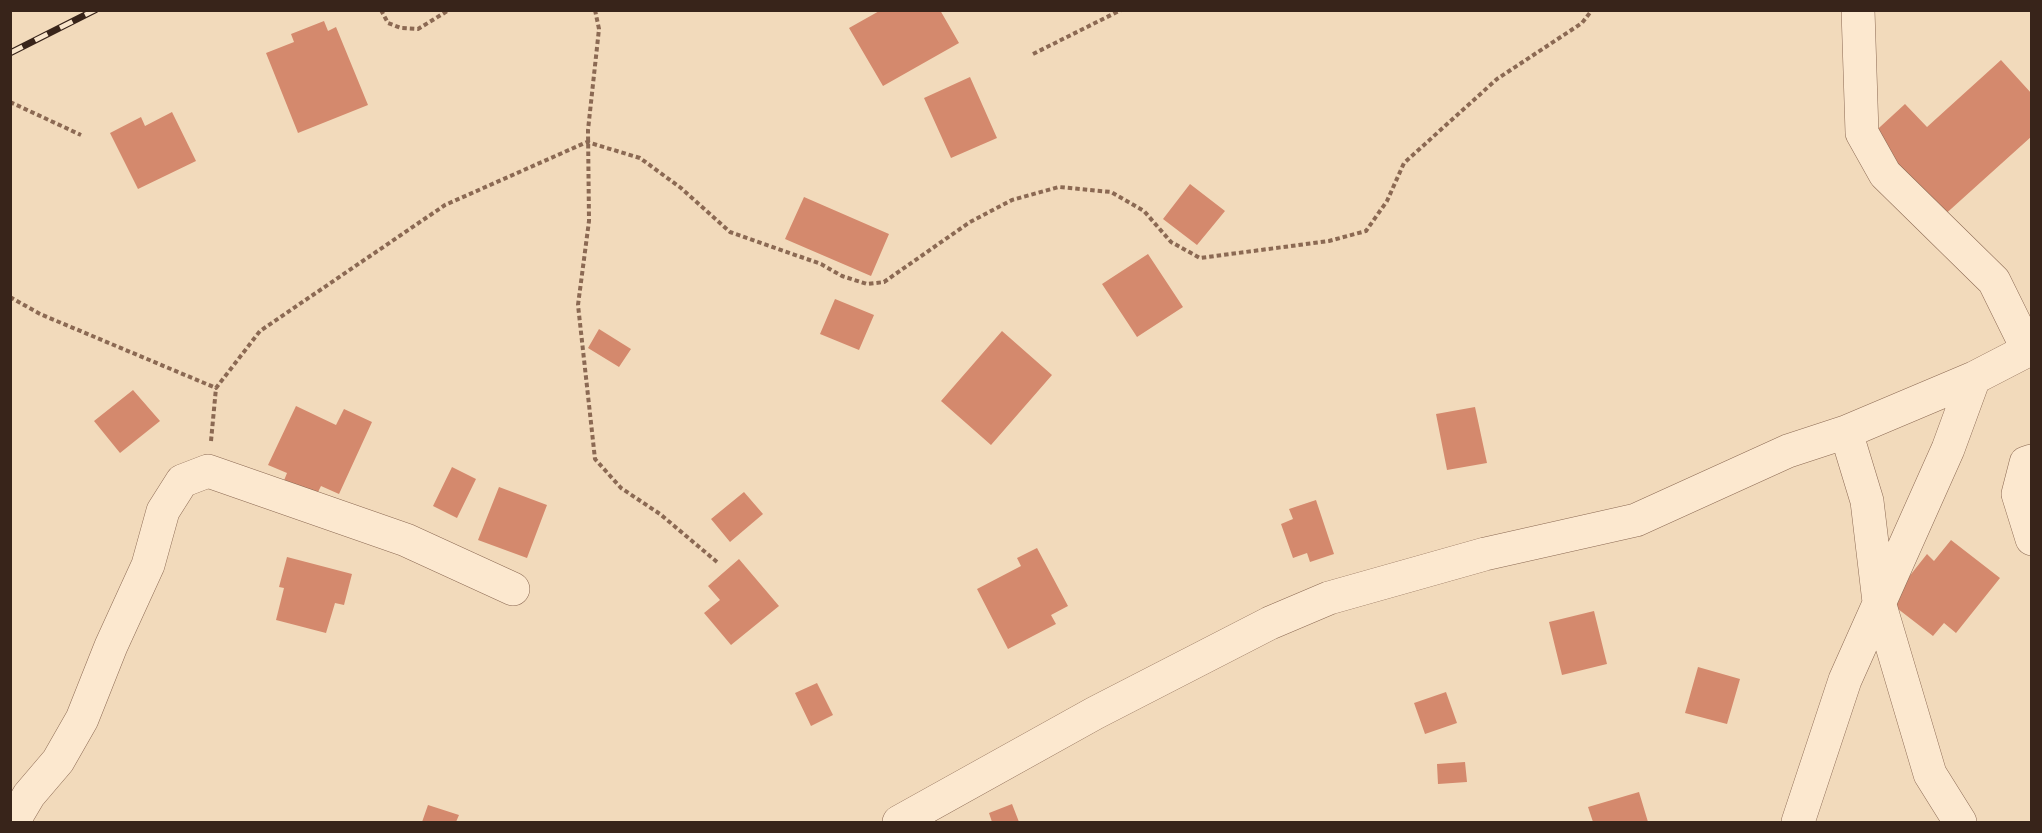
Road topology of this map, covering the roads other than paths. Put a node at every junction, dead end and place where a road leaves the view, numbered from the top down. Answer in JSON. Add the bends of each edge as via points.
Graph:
{"nodes":[{"id":1,"x":1858,"y":10,"type":"edge"},
{"id":2,"x":2030,"y":349,"type":"edge"},
{"id":3,"x":1974,"y":378,"type":"junction"},
{"id":4,"x":1846,"y":432,"type":"junction"},
{"id":5,"x":2031,"y":461,"type":"edge"},
{"id":6,"x":2031,"y":538,"type":"edge"},
{"id":7,"x":513,"y":589,"type":"dead end"},
{"id":8,"x":1879,"y":602,"type":"junction"},
{"id":9,"x":13,"y":822,"type":"edge"},
{"id":10,"x":899,"y":822,"type":"edge"},
{"id":11,"x":1798,"y":822,"type":"edge"},
{"id":12,"x":1960,"y":822,"type":"edge"}],
"edges":[{"from":1,"to":2,"type":"street","via":[[1862,133],[1885,174],[1994,281]]},
{"from":2,"to":3,"type":"street"},
{"from":3,"to":4,"type":"street"},
{"from":3,"to":8,"type":"street","via":[[1948,449]]},
{"from":4,"to":8,"type":"street","via":[[1867,501]]},
{"from":4,"to":10,"type":"street","via":[[1788,451],[1636,520],[1485,554],[1329,598],[1270,623],[1095,713]]},
{"from":5,"to":6,"type":"street","via":[[2026,463],[2018,494]]},
{"from":7,"to":9,"type":"street","via":[[406,540],[208,471],[182,481],[163,511],[148,565],[82,719],[58,761],[29,795]]},
{"from":8,"to":11,"type":"street","via":[[1845,680]]},
{"from":8,"to":12,"type":"street","via":[[1929,774]]}]}
